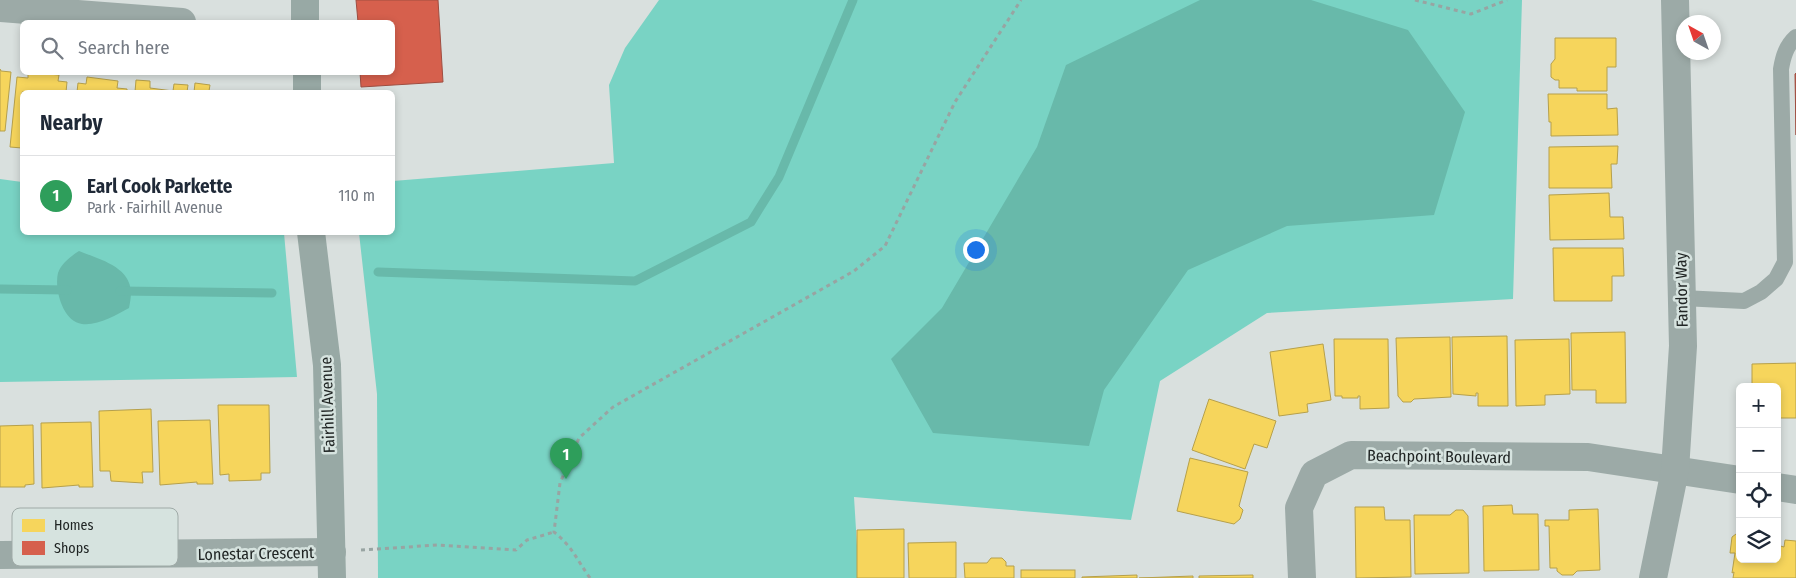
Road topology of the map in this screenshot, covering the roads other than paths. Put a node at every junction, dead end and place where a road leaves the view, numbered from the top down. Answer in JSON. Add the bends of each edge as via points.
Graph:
{"nodes":[{"id":1,"x":305,"y":0,"type":"edge"},
{"id":2,"x":1675,"y":0,"type":"edge"},
{"id":3,"x":0,"y":8,"type":"edge"},
{"id":4,"x":156,"y":20,"type":"edge"},
{"id":5,"x":305,"y":20,"type":"edge"},
{"id":6,"x":1796,"y":37,"type":"edge"},
{"id":7,"x":307,"y":75,"type":"edge"},
{"id":8,"x":307,"y":90,"type":"edge"},
{"id":9,"x":312,"y":235,"type":"edge"},
{"id":10,"x":1682,"y":298,"type":"junction"},
{"id":11,"x":1675,"y":470,"type":"junction"},
{"id":12,"x":1736,"y":479,"type":"edge"},
{"id":13,"x":1781,"y":488,"type":"edge"},
{"id":14,"x":1796,"y":490,"type":"edge"},
{"id":15,"x":178,"y":560,"type":"edge"},
{"id":16,"x":332,"y":565,"type":"edge"},
{"id":17,"x":1302,"y":578,"type":"edge"},
{"id":18,"x":1653,"y":578,"type":"edge"}],
"edges":[{"from":1,"to":5,"type":"street"},
{"from":2,"to":10,"type":"street","name":"Fandor Way"},
{"from":3,"to":4,"type":"street"},
{"from":6,"to":10,"type":"lane","via":[[1783,55],[1781,69],[1785,262],[1776,279],[1744,301]]},
{"from":7,"to":8,"type":"street"},
{"from":9,"to":16,"type":"street","name":"Fairhill Avenue","via":[[327,365]]},
{"from":10,"to":11,"type":"street","name":"Fandor Way","via":[[1683,346]]},
{"from":11,"to":12,"type":"street","name":"Beachpoint Boulevard"},
{"from":11,"to":17,"type":"street","name":"Beachpoint Boulevard","via":[[1588,457],[1350,455],[1314,474],[1299,508]]},
{"from":11,"to":18,"type":"street","name":"Fandor Way"},
{"from":13,"to":14,"type":"street"},
{"from":15,"to":16,"type":"street","name":"Lonestar Crescent"}]}
